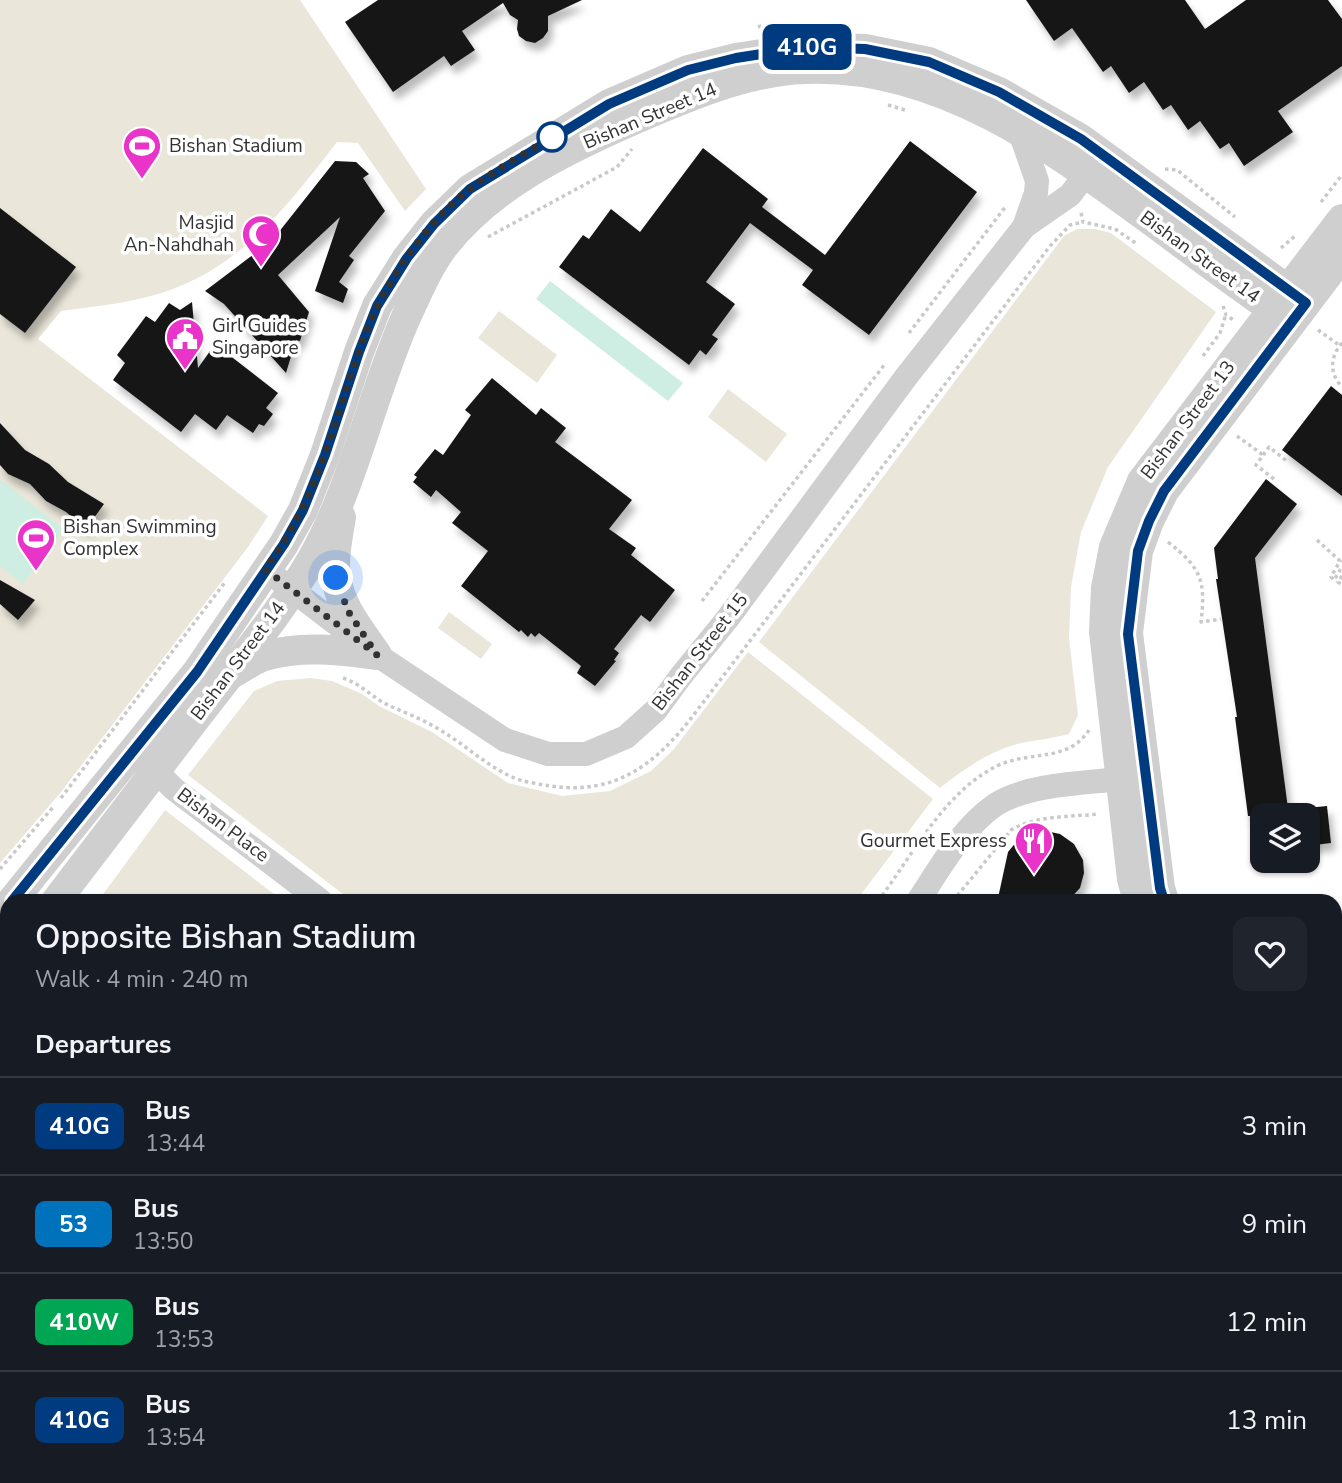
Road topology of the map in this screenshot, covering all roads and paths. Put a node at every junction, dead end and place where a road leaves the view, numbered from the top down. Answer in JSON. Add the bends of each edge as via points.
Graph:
{"nodes":[{"id":1,"x":782,"y":23,"type":"dead end"},
{"id":2,"x":747,"y":31,"type":"dead end"},
{"id":3,"x":884,"y":104,"type":"dead end"},
{"id":4,"x":908,"y":111,"type":"dead end"},
{"id":5,"x":1020,"y":132,"type":"junction"},
{"id":6,"x":1081,"y":139,"type":"junction"},
{"id":7,"x":632,"y":149,"type":"dead end"},
{"id":8,"x":1164,"y":169,"type":"dead end"},
{"id":9,"x":1078,"y":184,"type":"junction"},
{"id":10,"x":1011,"y":198,"type":"dead end"},
{"id":11,"x":1342,"y":219,"type":"edge"},
{"id":12,"x":1083,"y":222,"type":"junction"},
{"id":13,"x":1240,"y":222,"type":"dead end"},
{"id":14,"x":1024,"y":227,"type":"junction"},
{"id":15,"x":487,"y":238,"type":"dead end"},
{"id":16,"x":1137,"y":244,"type":"dead end"},
{"id":17,"x":1272,"y":248,"type":"dead end"},
{"id":18,"x":1281,"y":248,"type":"dead end"},
{"id":19,"x":1342,"y":256,"type":"edge"},
{"id":20,"x":1214,"y":299,"type":"dead end"},
{"id":21,"x":1297,"y":315,"type":"junction"},
{"id":22,"x":902,"y":342,"type":"dead end"},
{"id":23,"x":1341,"y":344,"type":"edge"},
{"id":24,"x":886,"y":363,"type":"dead end"},
{"id":25,"x":1197,"y":364,"type":"dead end"},
{"id":26,"x":1342,"y":387,"type":"edge"},
{"id":27,"x":1237,"y":436,"type":"dead end"},
{"id":28,"x":1263,"y":455,"type":"junction"},
{"id":29,"x":1288,"y":462,"type":"dead end"},
{"id":30,"x":1274,"y":479,"type":"dead end"},
{"id":31,"x":345,"y":489,"type":"junction"},
{"id":32,"x":1317,"y":540,"type":"dead end"},
{"id":33,"x":1164,"y":551,"type":"dead end"},
{"id":34,"x":1342,"y":567,"type":"edge"},
{"id":35,"x":265,"y":569,"type":"junction"},
{"id":36,"x":1342,"y":576,"type":"edge"},
{"id":37,"x":226,"y":581,"type":"dead end"},
{"id":38,"x":1342,"y":585,"type":"edge"},
{"id":39,"x":291,"y":589,"type":"junction"},
{"id":40,"x":702,"y":601,"type":"dead end"},
{"id":41,"x":1222,"y":620,"type":"dead end"},
{"id":42,"x":377,"y":655,"type":"junction"},
{"id":43,"x":228,"y":676,"type":"junction"},
{"id":44,"x":337,"y":676,"type":"dead end"},
{"id":45,"x":1091,"y":727,"type":"dead end"},
{"id":46,"x":121,"y":768,"type":"junction"},
{"id":47,"x":155,"y":770,"type":"junction"},
{"id":48,"x":1121,"y":779,"type":"junction"},
{"id":49,"x":1101,"y":813,"type":"dead end"},
{"id":50,"x":0,"y":869,"type":"edge"},
{"id":51,"x":18,"y":894,"type":"edge"},
{"id":52,"x":61,"y":894,"type":"edge"},
{"id":53,"x":312,"y":894,"type":"edge"},
{"id":54,"x":883,"y":894,"type":"edge"},
{"id":55,"x":923,"y":894,"type":"edge"},
{"id":56,"x":959,"y":894,"type":"edge"},
{"id":57,"x":1136,"y":894,"type":"edge"},
{"id":58,"x":1162,"y":894,"type":"edge"}],
"edges":[{"from":1,"to":2,"type":"path"},
{"from":3,"to":4,"type":"path"},
{"from":5,"to":9,"type":"street","name":"Bishan Street 14"},
{"from":5,"to":14,"type":"street","name":"Bishan Street 15","via":[[1037,181]]},
{"from":5,"to":31,"type":"street","name":"Bishan Street 14","via":[[974,107],[909,82],[855,71],[804,69],[735,81],[656,110],[542,164],[466,222],[427,272],[386,365]]},
{"from":6,"to":9,"type":"street"},
{"from":6,"to":21,"type":"street","name":"Bishan Street 14"},
{"from":6,"to":35,"type":"street","name":"Bishan Street 14","via":[[999,92],[929,62],[865,49],[806,47],[736,58],[688,70],[609,104],[470,189],[407,258],[377,306],[303,510]]},
{"from":7,"to":15,"type":"path","via":[[617,167]]},
{"from":8,"to":13,"type":"path","via":[[1177,170]]},
{"from":9,"to":12,"type":"path"},
{"from":9,"to":14,"type":"street","name":"Bishan Street 15"},
{"from":9,"to":21,"type":"street","name":"Bishan Street 14"},
{"from":10,"to":22,"type":"path"},
{"from":11,"to":21,"type":"street","name":"Bishan Street 13"},
{"from":12,"to":16,"type":"path","via":[[1115,229]]},
{"from":12,"to":44,"type":"path","via":[[1070,225],[1051,246],[689,721],[666,749],[633,773],[604,784],[570,789],[510,776],[434,726]]},
{"from":14,"to":42,"type":"street","name":"Bishan Street 15","via":[[906,377],[728,618],[656,710],[626,737],[586,754],[548,754],[505,740]]},
{"from":17,"to":18,"type":"path"},
{"from":19,"to":21,"type":"street","name":"Bishan Street 13"},
{"from":20,"to":25,"type":"path","via":[[1226,314],[1220,333]]},
{"from":21,"to":23,"type":"path"},
{"from":21,"to":48,"type":"street","name":"Bishan Street 13","via":[[1142,481],[1114,547],[1104,632]]},
{"from":21,"to":58,"type":"street","name":"Bishan Street 13","via":[[1164,491],[1138,551],[1128,634]]},
{"from":23,"to":26,"type":"path","via":[[1332,368]]},
{"from":24,"to":40,"type":"path"},
{"from":27,"to":28,"type":"path"},
{"from":28,"to":29,"type":"path","via":[[1269,447]]},
{"from":28,"to":30,"type":"path","via":[[1255,465]]},
{"from":31,"to":39,"type":"street","name":"Bishan Street 14","via":[[326,533]]},
{"from":31,"to":42,"type":"street","via":[[336,578],[348,611]]},
{"from":32,"to":34,"type":"path","via":[[1340,561],[1331,577],[1334,580]]},
{"from":33,"to":41,"type":"path","via":[[1168,542],[1197,569],[1205,594],[1201,622]]},
{"from":35,"to":39,"type":"street","name":"Bishan Street 15"},
{"from":35,"to":46,"type":"street","name":"Bishan Street 14","via":[[197,672]]},
{"from":36,"to":38,"type":"path","via":[[1338,582]]},
{"from":37,"to":50,"type":"path","via":[[57,803]]},
{"from":39,"to":42,"type":"street","name":"Bishan Street 15"},
{"from":39,"to":43,"type":"street","name":"Bishan Street 14"},
{"from":42,"to":43,"type":"street","via":[[299,650],[263,656]]},
{"from":43,"to":47,"type":"street","name":"Bishan Street 14"},
{"from":45,"to":54,"type":"path","via":[[1081,742],[1067,751],[1014,759],[953,797]]},
{"from":46,"to":47,"type":"street","via":[[141,762]]},
{"from":46,"to":51,"type":"street","name":"Bishan Street 14"},
{"from":47,"to":52,"type":"street","name":"Bishan Street 14"},
{"from":47,"to":53,"type":"street","name":"Bishan Place"},
{"from":48,"to":55,"type":"street","via":[[1042,789],[996,805],[950,853]]},
{"from":48,"to":57,"type":"street","name":"Bishan Street 13"},
{"from":49,"to":56,"type":"path","via":[[1017,827]]}]}
